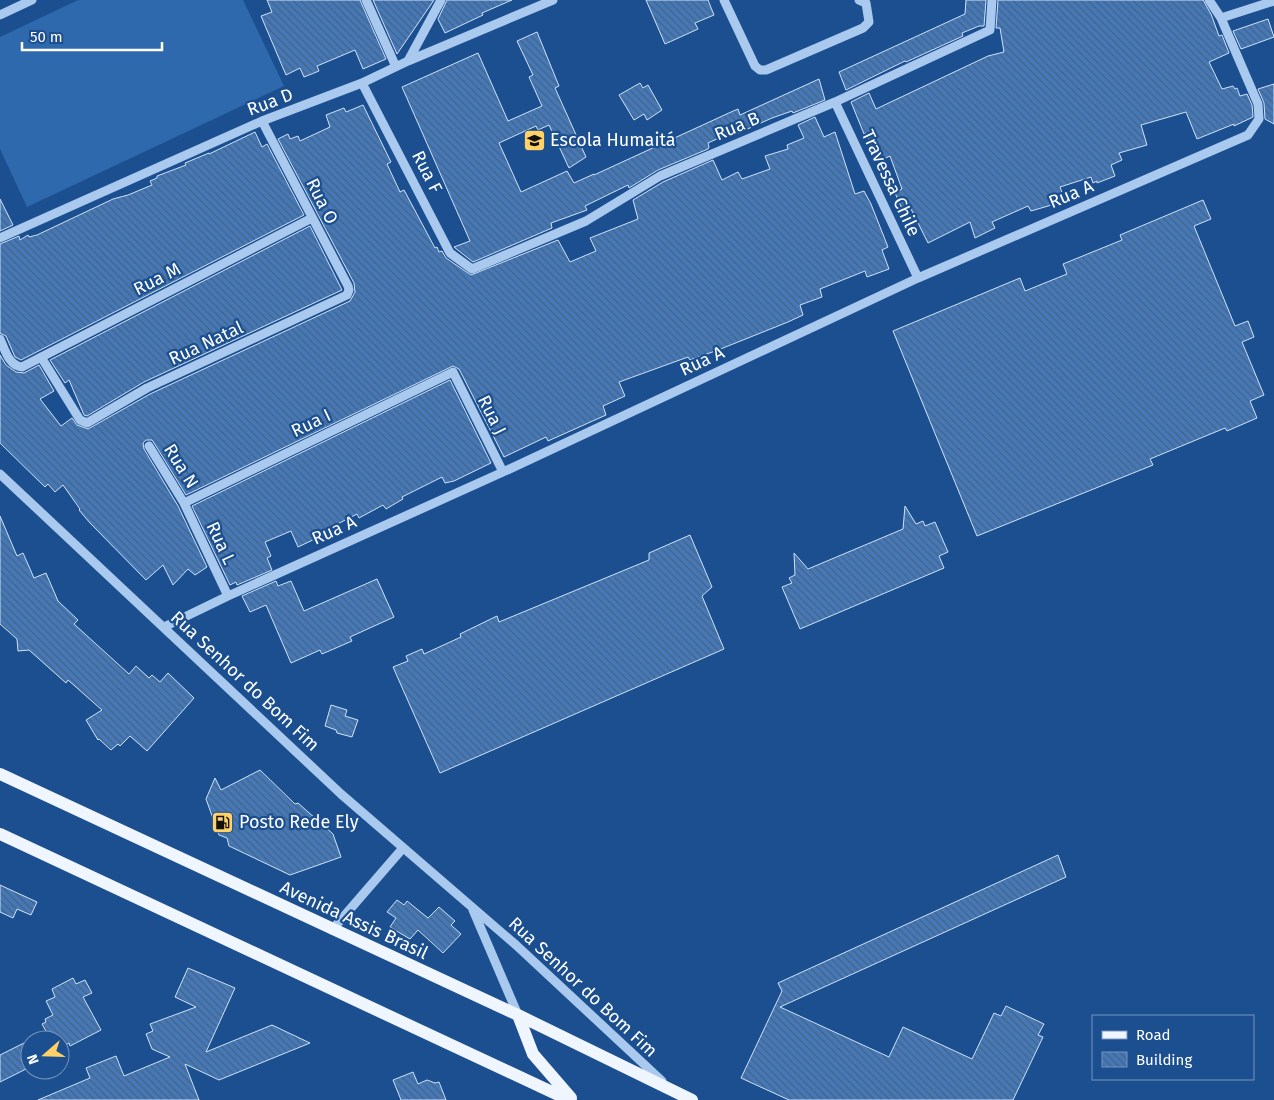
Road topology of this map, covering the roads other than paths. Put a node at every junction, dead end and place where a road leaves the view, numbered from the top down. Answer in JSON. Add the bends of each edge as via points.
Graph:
{"nodes":[{"id":1,"x":32,"y":0,"type":"edge"},
{"id":2,"x":366,"y":0,"type":"edge"},
{"id":3,"x":440,"y":0,"type":"edge"},
{"id":4,"x":552,"y":0,"type":"edge"},
{"id":5,"x":724,"y":0,"type":"edge"},
{"id":6,"x":859,"y":0,"type":"edge"},
{"id":7,"x":992,"y":0,"type":"edge"},
{"id":8,"x":1209,"y":0,"type":"edge"},
{"id":9,"x":1274,"y":1,"type":"edge"},
{"id":10,"x":0,"y":15,"type":"edge"},
{"id":11,"x":1221,"y":18,"type":"junction"},
{"id":12,"x":408,"y":61,"type":"junction"},
{"id":13,"x":396,"y":67,"type":"junction"},
{"id":14,"x":362,"y":83,"type":"junction"},
{"id":15,"x":835,"y":102,"type":"junction"},
{"id":16,"x":262,"y":121,"type":"junction"},
{"id":17,"x":312,"y":218,"type":"junction"},
{"id":18,"x":0,"y":238,"type":"edge"},
{"id":19,"x":472,"y":269,"type":"joint"},
{"id":20,"x":918,"y":278,"type":"junction"},
{"id":21,"x":345,"y":296,"type":"joint"},
{"id":22,"x":0,"y":339,"type":"edge"},
{"id":23,"x":41,"y":357,"type":"junction"},
{"id":24,"x":452,"y":372,"type":"joint"},
{"id":25,"x":149,"y":446,"type":"dead end"},
{"id":26,"x":503,"y":472,"type":"junction"},
{"id":27,"x":0,"y":474,"type":"edge"},
{"id":28,"x":184,"y":503,"type":"junction"},
{"id":29,"x":228,"y":596,"type":"junction"},
{"id":30,"x":164,"y":627,"type":"junction"},
{"id":31,"x":0,"y":774,"type":"edge"},
{"id":32,"x":0,"y":834,"type":"edge"},
{"id":33,"x":404,"y":848,"type":"junction"},
{"id":34,"x":472,"y":908,"type":"junction"},
{"id":35,"x":332,"y":930,"type":"junction"},
{"id":36,"x":518,"y":1015,"type":"junction"},
{"id":37,"x":671,"y":1090,"type":"junction"},
{"id":38,"x":569,"y":1100,"type":"edge"},
{"id":39,"x":574,"y":1100,"type":"edge"},
{"id":40,"x":692,"y":1100,"type":"edge"}],
"edges":[{"from":1,"to":10,"type":"street"},
{"from":2,"to":13,"type":"street"},
{"from":3,"to":12,"type":"street"},
{"from":4,"to":12,"type":"street","name":"Rua D"},
{"from":5,"to":6,"type":"street","via":[[754,66],[766,70],[863,28],[869,22],[866,3]]},
{"from":7,"to":15,"type":"street","name":"Rua B","via":[[990,30]]},
{"from":8,"to":11,"type":"street"},
{"from":9,"to":11,"type":"street"},
{"from":11,"to":20,"type":"street","name":"Rua A","via":[[1258,104],[1259,119],[1248,135]]},
{"from":12,"to":13,"type":"street","name":"Rua D"},
{"from":13,"to":14,"type":"street","name":"Rua D"},
{"from":14,"to":16,"type":"street","name":"Rua D"},
{"from":14,"to":19,"type":"street","name":"Rua F","via":[[450,253]]},
{"from":15,"to":19,"type":"street","name":"Rua B","via":[[660,176],[586,221]]},
{"from":15,"to":20,"type":"street","name":"Travessa Chile"},
{"from":16,"to":17,"type":"street","name":"Rua O"},
{"from":16,"to":18,"type":"street","name":"Rua D"},
{"from":17,"to":21,"type":"street","name":"Rua O","via":[[348,286],[349,293]]},
{"from":17,"to":23,"type":"street","name":"Rua M"},
{"from":20,"to":26,"type":"street","name":"Rua A"},
{"from":21,"to":23,"type":"street","name":"Rua Natal","via":[[147,388],[89,422],[80,420]]},
{"from":22,"to":23,"type":"street","name":"Rua M","via":[[16,366],[22,367]]},
{"from":24,"to":26,"type":"street","name":"Rua J"},
{"from":24,"to":28,"type":"street","name":"Rua I"},
{"from":25,"to":28,"type":"street","name":"Rua N"},
{"from":26,"to":29,"type":"street","name":"Rua A"},
{"from":27,"to":30,"type":"street","name":"Rua Senhor do Bom Fim"},
{"from":28,"to":29,"type":"street","name":"Rua L"},
{"from":29,"to":30,"type":"street","name":"Rua A"},
{"from":30,"to":33,"type":"street","name":"Rua Senhor do Bom Fim","via":[[341,794]]},
{"from":31,"to":35,"type":"main road","name":"Avenida Assis Brasil"},
{"from":32,"to":38,"type":"main road"},
{"from":33,"to":34,"type":"street","name":"Rua Senhor do Bom Fim"},
{"from":33,"to":35,"type":"street"},
{"from":34,"to":36,"type":"street","name":"Rua Senhor do Bom Fim"},
{"from":34,"to":37,"type":"street","name":"Rua Senhor do Bom Fim"},
{"from":35,"to":36,"type":"main road","name":"Avenida Assis Brasil"},
{"from":36,"to":37,"type":"main road","name":"Avenida Assis Brasil"},
{"from":36,"to":39,"type":"main road","via":[[533,1054]]},
{"from":37,"to":40,"type":"main road","name":"Avenida Assis Brasil"}]}
